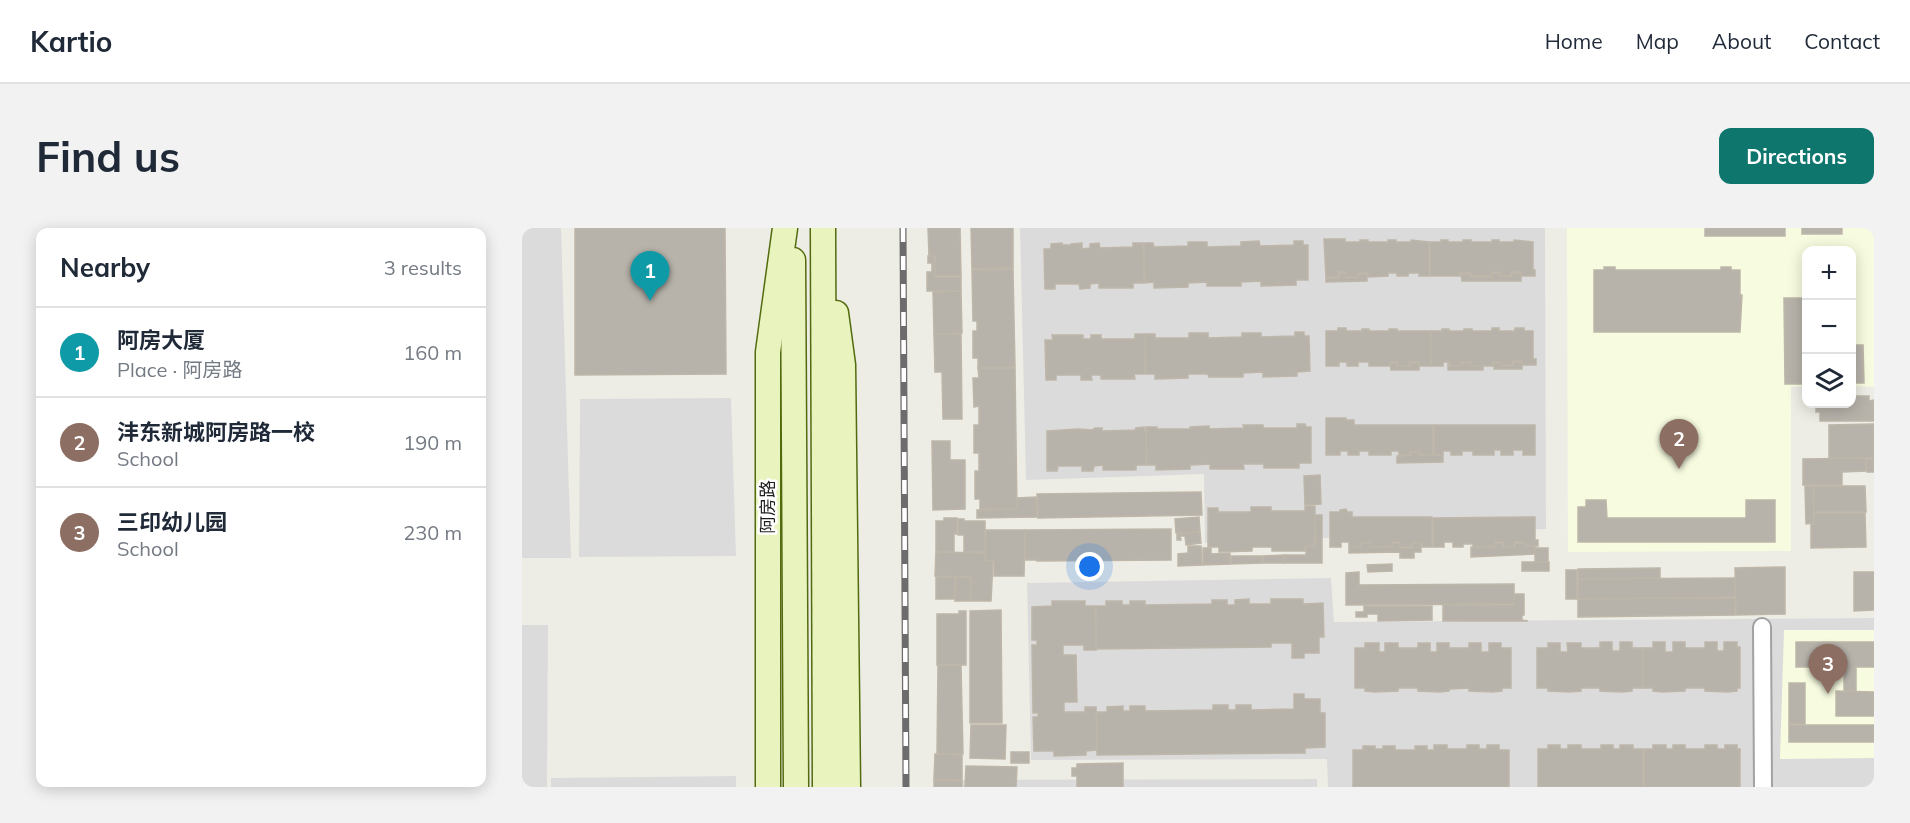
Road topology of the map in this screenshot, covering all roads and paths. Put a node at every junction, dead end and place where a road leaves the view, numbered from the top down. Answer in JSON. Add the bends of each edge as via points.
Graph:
{"nodes":[{"id":1,"x":785,"y":228,"type":"edge"},
{"id":2,"x":793,"y":228,"type":"edge"},
{"id":3,"x":823,"y":229,"type":"edge"},
{"id":4,"x":1762,"y":627,"type":"dead end"},
{"id":5,"x":768,"y":787,"type":"edge"},
{"id":6,"x":796,"y":787,"type":"edge"},
{"id":7,"x":825,"y":787,"type":"edge"},
{"id":8,"x":848,"y":787,"type":"edge"},
{"id":9,"x":1763,"y":787,"type":"edge"}],
"edges":[{"from":1,"to":5,"type":"main road","name":"阿房路","via":[[768,352]]},
{"from":2,"to":6,"type":"main road","name":"阿房路"},
{"from":3,"to":7,"type":"main road"},
{"from":3,"to":8,"type":"main road","via":[[843,365]]},
{"from":4,"to":9,"type":"street"}]}
